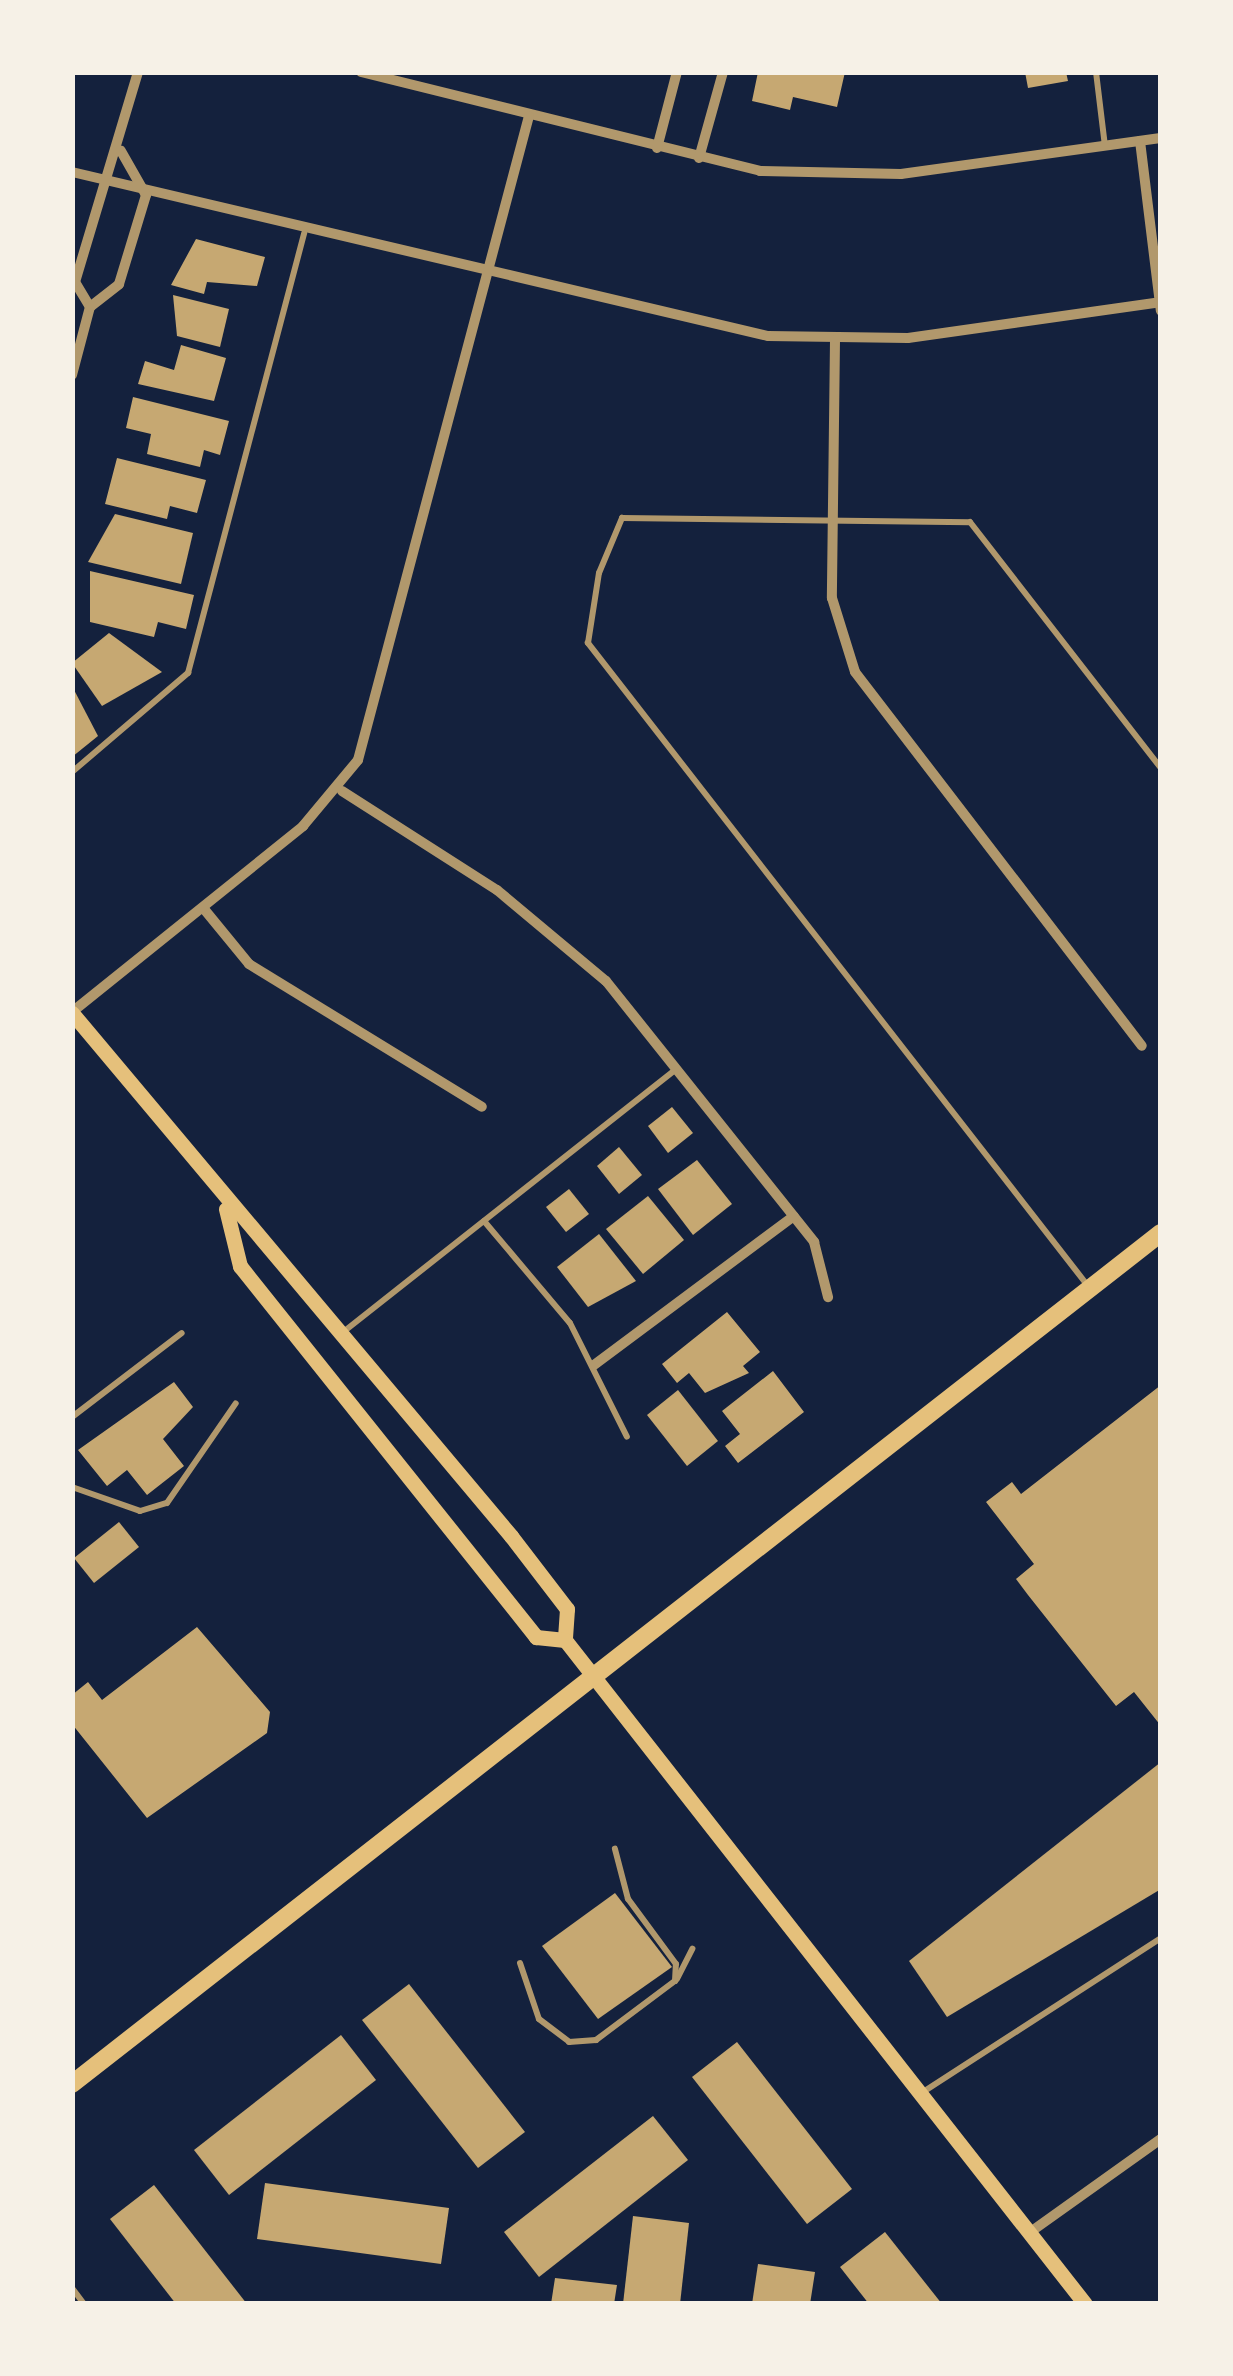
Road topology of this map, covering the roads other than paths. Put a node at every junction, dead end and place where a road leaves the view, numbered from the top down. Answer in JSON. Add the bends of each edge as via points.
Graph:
{"nodes":[{"id":1,"x":138,"y":72,"type":"edge"},
{"id":2,"x":362,"y":72,"type":"edge"},
{"id":3,"x":677,"y":72,"type":"edge"},
{"id":4,"x":723,"y":72,"type":"edge"},
{"id":5,"x":1096,"y":72,"type":"edge"},
{"id":6,"x":530,"y":116,"type":"junction"},
{"id":7,"x":1161,"y":138,"type":"edge"},
{"id":8,"x":1140,"y":141,"type":"junction"},
{"id":9,"x":1106,"y":146,"type":"junction"},
{"id":10,"x":657,"y":148,"type":"junction"},
{"id":11,"x":121,"y":151,"type":"junction"},
{"id":12,"x":699,"y":158,"type":"junction"},
{"id":13,"x":72,"y":172,"type":"edge"},
{"id":14,"x":98,"y":182,"type":"junction"},
{"id":15,"x":146,"y":195,"type":"junction"},
{"id":16,"x":304,"y":233,"type":"junction"},
{"id":17,"x":485,"y":278,"type":"junction"},
{"id":18,"x":1160,"y":305,"type":"edge"},
{"id":19,"x":90,"y":308,"type":"junction"},
{"id":20,"x":835,"y":340,"type":"junction"},
{"id":21,"x":72,"y":375,"type":"edge"},
{"id":22,"x":832,"y":517,"type":"junction"},
{"id":23,"x":1161,"y":768,"type":"edge"},
{"id":24,"x":72,"y":772,"type":"edge"},
{"id":25,"x":342,"y":791,"type":"junction"},
{"id":26,"x":204,"y":909,"type":"junction"},
{"id":27,"x":72,"y":1012,"type":"edge"},
{"id":28,"x":1142,"y":1046,"type":"dead end"},
{"id":29,"x":676,"y":1069,"type":"junction"},
{"id":30,"x":482,"y":1107,"type":"dead end"},
{"id":31,"x":226,"y":1209,"type":"junction"},
{"id":32,"x":794,"y":1216,"type":"junction"},
{"id":33,"x":484,"y":1221,"type":"junction"},
{"id":34,"x":1161,"y":1233,"type":"edge"},
{"id":35,"x":1090,"y":1288,"type":"junction"},
{"id":36,"x":828,"y":1297,"type":"dead end"},
{"id":37,"x":347,"y":1329,"type":"junction"},
{"id":38,"x":182,"y":1333,"type":"dead end"},
{"id":39,"x":594,"y":1365,"type":"junction"},
{"id":40,"x":236,"y":1403,"type":"dead end"},
{"id":41,"x":72,"y":1418,"type":"edge"},
{"id":42,"x":627,"y":1438,"type":"dead end"},
{"id":43,"x":72,"y":1486,"type":"edge"},
{"id":44,"x":565,"y":1640,"type":"junction"},
{"id":45,"x":594,"y":1676,"type":"junction"},
{"id":46,"x":615,"y":1849,"type":"dead end"},
{"id":47,"x":1161,"y":1937,"type":"edge"},
{"id":48,"x":692,"y":1949,"type":"dead end"},
{"id":49,"x":520,"y":1963,"type":"dead end"},
{"id":50,"x":675,"y":1981,"type":"junction"},
{"id":51,"x":72,"y":2084,"type":"edge"},
{"id":52,"x":920,"y":2094,"type":"junction"},
{"id":53,"x":1161,"y":2139,"type":"edge"},
{"id":54,"x":1029,"y":2233,"type":"junction"},
{"id":55,"x":72,"y":2288,"type":"edge"},
{"id":56,"x":84,"y":2304,"type":"edge"},
{"id":57,"x":1084,"y":2304,"type":"edge"}],
"edges":[{"from":1,"to":11,"type":"street"},
{"from":2,"to":6,"type":"street"},
{"from":3,"to":10,"type":"street"},
{"from":4,"to":12,"type":"street"},
{"from":5,"to":9,"type":"lane"},
{"from":6,"to":10,"type":"street"},
{"from":6,"to":17,"type":"street"},
{"from":7,"to":8,"type":"street"},
{"from":8,"to":9,"type":"street"},
{"from":8,"to":18,"type":"street"},
{"from":9,"to":12,"type":"street","via":[[901,174],[795,174]]},
{"from":10,"to":12,"type":"street"},
{"from":11,"to":14,"type":"street"},
{"from":11,"to":15,"type":"street"},
{"from":13,"to":14,"type":"street"},
{"from":14,"to":15,"type":"street"},
{"from":14,"to":19,"type":"street","via":[[75,282]]},
{"from":15,"to":16,"type":"street"},
{"from":15,"to":19,"type":"street","via":[[119,284]]},
{"from":16,"to":17,"type":"street"},
{"from":16,"to":24,"type":"lane","via":[[188,673]]},
{"from":17,"to":20,"type":"street"},
{"from":17,"to":25,"type":"street","via":[[385,676]]},
{"from":18,"to":20,"type":"street"},
{"from":19,"to":21,"type":"street"},
{"from":20,"to":22,"type":"street"},
{"from":22,"to":23,"type":"lane","via":[[970,522]]},
{"from":22,"to":28,"type":"street","via":[[836,616],[871,701]]},
{"from":22,"to":35,"type":"lane","via":[[622,518],[588,643]]},
{"from":25,"to":26,"type":"street"},
{"from":25,"to":29,"type":"street","via":[[558,934]]},
{"from":26,"to":27,"type":"street"},
{"from":26,"to":30,"type":"street","via":[[249,964]]},
{"from":27,"to":31,"type":"main road"},
{"from":29,"to":32,"type":"street"},
{"from":29,"to":33,"type":"lane"},
{"from":31,"to":37,"type":"main road","via":[[273,1240]]},
{"from":31,"to":44,"type":"main road","via":[[240,1266],[536,1636]]},
{"from":32,"to":36,"type":"street","via":[[814,1242]]},
{"from":32,"to":39,"type":"street"},
{"from":33,"to":37,"type":"lane"},
{"from":33,"to":39,"type":"lane"},
{"from":34,"to":35,"type":"main road"},
{"from":35,"to":45,"type":"main road"},
{"from":37,"to":44,"type":"main road","via":[[567,1610]]},
{"from":38,"to":41,"type":"lane"},
{"from":39,"to":42,"type":"lane"},
{"from":40,"to":43,"type":"lane","via":[[167,1503],[140,1511]]},
{"from":44,"to":45,"type":"main road"},
{"from":45,"to":51,"type":"main road"},
{"from":45,"to":52,"type":"main road"},
{"from":46,"to":50,"type":"lane","via":[[628,1898],[676,1964]]},
{"from":47,"to":52,"type":"lane"},
{"from":48,"to":50,"type":"lane"},
{"from":49,"to":50,"type":"lane","via":[[539,2019],[568,2042],[596,2040]]},
{"from":52,"to":54,"type":"main road"},
{"from":53,"to":54,"type":"street"},
{"from":54,"to":57,"type":"main road"},
{"from":55,"to":56,"type":"lane"}]}
